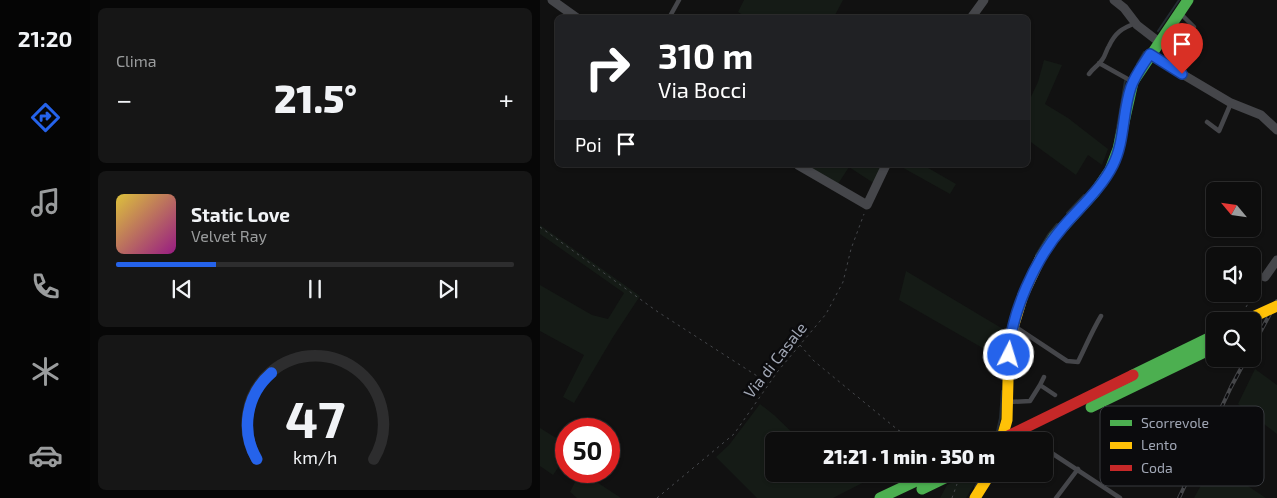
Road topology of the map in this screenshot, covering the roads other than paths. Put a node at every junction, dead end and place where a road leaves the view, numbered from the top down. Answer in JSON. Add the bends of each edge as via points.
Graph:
{"nodes":[{"id":1,"x":552,"y":0,"type":"edge"},
{"id":2,"x":679,"y":0,"type":"edge"},
{"id":3,"x":984,"y":0,"type":"edge"},
{"id":4,"x":1114,"y":0,"type":"edge"},
{"id":5,"x":1188,"y":0,"type":"edge"},
{"id":6,"x":1179,"y":12,"type":"junction"},
{"id":7,"x":573,"y":15,"type":"edge"},
{"id":8,"x":671,"y":15,"type":"edge"},
{"id":9,"x":973,"y":15,"type":"edge"},
{"id":10,"x":1136,"y":23,"type":"junction"},
{"id":11,"x":1159,"y":42,"type":"junction"},
{"id":12,"x":1185,"y":48,"type":"dead end"},
{"id":13,"x":1150,"y":54,"type":"junction"},
{"id":14,"x":1099,"y":64,"type":"junction"},
{"id":15,"x":1088,"y":74,"type":"dead end"},
{"id":16,"x":1133,"y":82,"type":"junction"},
{"id":17,"x":1231,"y":104,"type":"junction"},
{"id":18,"x":1207,"y":122,"type":"dead end"},
{"id":19,"x":1277,"y":130,"type":"edge"},
{"id":20,"x":801,"y":167,"type":"edge"},
{"id":21,"x":885,"y":167,"type":"edge"},
{"id":22,"x":1277,"y":260,"type":"edge"},
{"id":23,"x":1265,"y":277,"type":"road end"},
{"id":24,"x":1277,"y":306,"type":"edge"},
{"id":25,"x":1258,"y":312,"type":"edge"},
{"id":26,"x":1101,"y":316,"type":"dead end"},
{"id":27,"x":1277,"y":317,"type":"edge"},
{"id":28,"x":1013,"y":325,"type":"junction"},
{"id":29,"x":1261,"y":325,"type":"edge"},
{"id":30,"x":1206,"y":339,"type":"edge"},
{"id":31,"x":1206,"y":351,"type":"edge"},
{"id":32,"x":1044,"y":377,"type":"dead end"},
{"id":33,"x":1040,"y":385,"type":"junction"},
{"id":34,"x":1056,"y":395,"type":"dead end"},
{"id":35,"x":1009,"y":402,"type":"junction"},
{"id":36,"x":1007,"y":422,"type":"junction"},
{"id":37,"x":1003,"y":432,"type":"edge"},
{"id":38,"x":1018,"y":432,"type":"edge"},
{"id":39,"x":1021,"y":432,"type":"edge"},
{"id":40,"x":1039,"y":432,"type":"edge"},
{"id":41,"x":1053,"y":454,"type":"edge"},
{"id":42,"x":1078,"y":469,"type":"junction"},
{"id":43,"x":921,"y":482,"type":"edge"},
{"id":44,"x":934,"y":482,"type":"edge"},
{"id":45,"x":985,"y":482,"type":"edge"},
{"id":46,"x":1100,"y":484,"type":"edge"},
{"id":47,"x":916,"y":486,"type":"junction"},
{"id":48,"x":1103,"y":486,"type":"edge"},
{"id":49,"x":880,"y":498,"type":"edge"},
{"id":50,"x":902,"y":498,"type":"edge"},
{"id":51,"x":975,"y":498,"type":"edge"},
{"id":52,"x":1056,"y":498,"type":"edge"},
{"id":53,"x":1120,"y":498,"type":"edge"}],
"edges":[{"from":1,"to":7,"type":"street"},
{"from":2,"to":8,"type":"lane"},
{"from":3,"to":9,"type":"street"},
{"from":4,"to":10,"type":"street"},
{"from":5,"to":6,"type":"main road"},
{"from":6,"to":11,"type":"main road"},
{"from":6,"to":12,"type":"lane","via":[[1194,27]]},
{"from":10,"to":11,"type":"street"},
{"from":10,"to":14,"type":"lane","via":[[1118,31]]},
{"from":11,"to":13,"type":"main road"},
{"from":13,"to":16,"type":"main road"},
{"from":13,"to":17,"type":"street"},
{"from":14,"to":15,"type":"lane"},
{"from":14,"to":16,"type":"lane"},
{"from":16,"to":28,"type":"main road","via":[[1114,164],[1099,187],[1049,245]]},
{"from":17,"to":18,"type":"lane","via":[[1220,130]]},
{"from":17,"to":19,"type":"street","via":[[1261,116]]},
{"from":20,"to":21,"type":"street","via":[[867,205]]},
{"from":22,"to":23,"type":"street"},
{"from":24,"to":25,"type":"main road","bridge":true},
{"from":26,"to":28,"type":"lane","via":[[1078,362],[1067,361]]},
{"from":27,"to":29,"type":"main road"},
{"from":28,"to":35,"type":"main road","via":[[1009,341]]},
{"from":30,"to":38,"type":"main road","bridge":true},
{"from":31,"to":40,"type":"main road","bridge":true},
{"from":32,"to":33,"type":"lane"},
{"from":33,"to":34,"type":"lane"},
{"from":33,"to":35,"type":"lane","via":[[1030,401]]},
{"from":35,"to":36,"type":"main road"},
{"from":36,"to":37,"type":"main road"},
{"from":36,"to":39,"type":"lane"},
{"from":41,"to":42,"type":"lane"},
{"from":42,"to":46,"type":"lane"},
{"from":42,"to":52,"type":"lane"},
{"from":43,"to":47,"type":"main road"},
{"from":44,"to":47,"type":"main road"},
{"from":45,"to":51,"type":"main road"},
{"from":47,"to":49,"type":"main road"},
{"from":47,"to":50,"type":"main road"},
{"from":48,"to":53,"type":"lane"}]}
